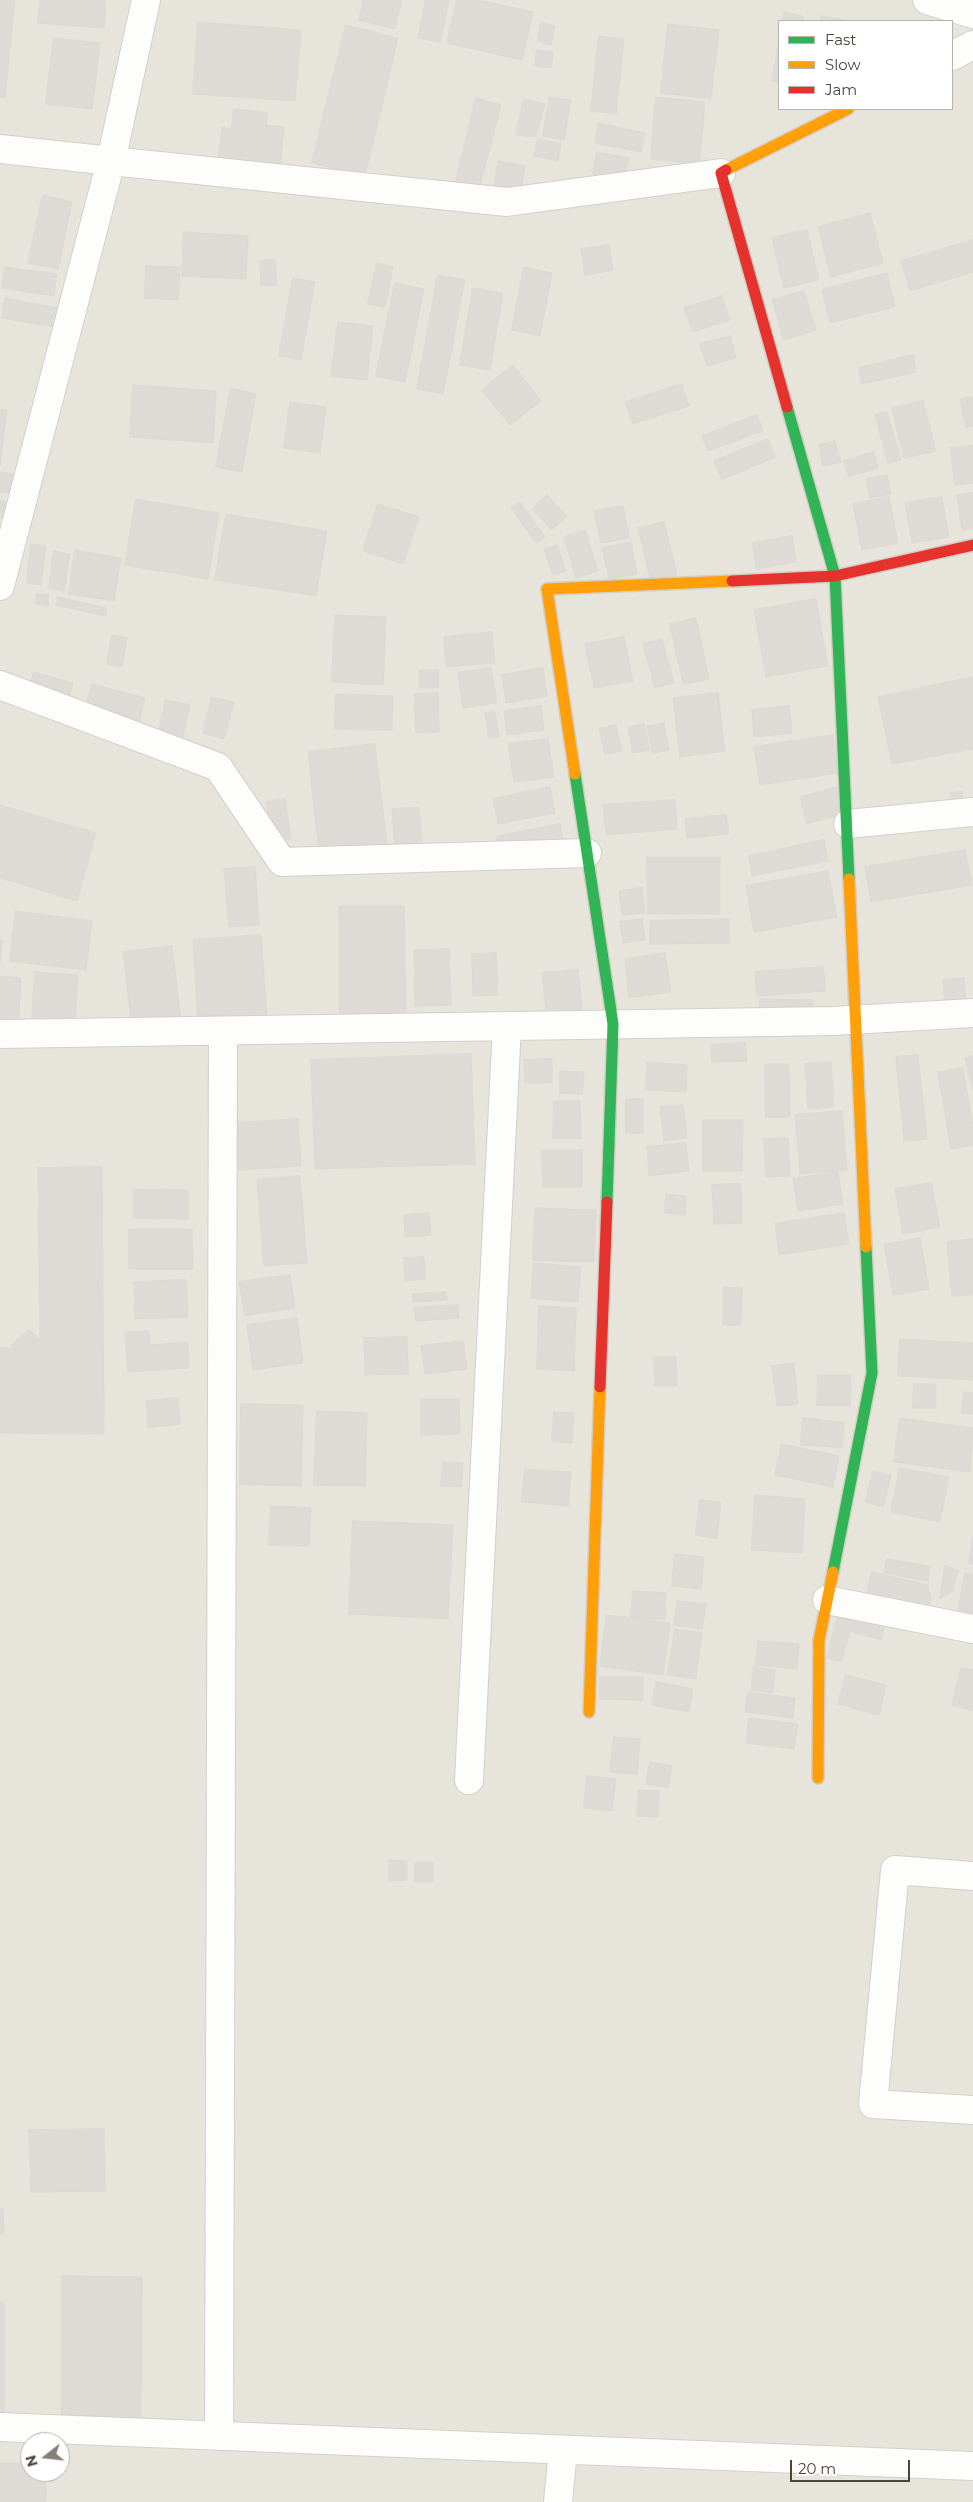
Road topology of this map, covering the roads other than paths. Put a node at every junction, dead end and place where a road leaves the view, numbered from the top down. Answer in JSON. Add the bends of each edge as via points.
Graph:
{"nodes":[{"id":1,"x":146,"y":0,"type":"edge"},
{"id":2,"x":927,"y":0,"type":"edge"},
{"id":3,"x":973,"y":14,"type":"edge"},
{"id":4,"x":973,"y":45,"type":"edge"},
{"id":5,"x":953,"y":55,"type":"edge"},
{"id":6,"x":846,"y":110,"type":"edge"},
{"id":7,"x":0,"y":149,"type":"edge"},
{"id":8,"x":111,"y":160,"type":"junction"},
{"id":9,"x":721,"y":173,"type":"junction"},
{"id":10,"x":973,"y":545,"type":"edge"},
{"id":11,"x":835,"y":576,"type":"junction"},
{"id":12,"x":0,"y":586,"type":"edge"},
{"id":13,"x":0,"y":685,"type":"edge"},
{"id":14,"x":973,"y":812,"type":"edge"},
{"id":15,"x":848,"y":824,"type":"junction"},
{"id":16,"x":587,"y":853,"type":"junction"},
{"id":17,"x":973,"y":1013,"type":"edge"},
{"id":18,"x":857,"y":1019,"type":"junction"},
{"id":19,"x":614,"y":1024,"type":"junction"},
{"id":20,"x":507,"y":1026,"type":"junction"},
{"id":21,"x":223,"y":1031,"type":"junction"},
{"id":22,"x":0,"y":1034,"type":"edge"},
{"id":23,"x":827,"y":1600,"type":"junction"},
{"id":24,"x":973,"y":1629,"type":"edge"},
{"id":25,"x":588,"y":1712,"type":"dead end"},
{"id":26,"x":818,"y":1778,"type":"dead end"},
{"id":27,"x":469,"y":1780,"type":"dead end"},
{"id":28,"x":973,"y":1876,"type":"edge"},
{"id":29,"x":973,"y":2110,"type":"edge"},
{"id":30,"x":0,"y":2427,"type":"edge"},
{"id":31,"x":219,"y":2436,"type":"junction"},
{"id":32,"x":563,"y":2450,"type":"junction"},
{"id":33,"x":973,"y":2466,"type":"edge"},
{"id":34,"x":558,"y":2502,"type":"edge"}],
"edges":[{"from":1,"to":8,"type":"street"},
{"from":2,"to":3,"type":"street"},
{"from":4,"to":5,"type":"street"},
{"from":6,"to":9,"type":"street"},
{"from":7,"to":8,"type":"street"},
{"from":8,"to":9,"type":"street","via":[[507,202]]},
{"from":8,"to":12,"type":"street"},
{"from":9,"to":11,"type":"street"},
{"from":10,"to":11,"type":"street"},
{"from":11,"to":15,"type":"street"},
{"from":11,"to":16,"type":"street","via":[[547,589]]},
{"from":13,"to":16,"type":"street","via":[[218,767],[282,862]]},
{"from":14,"to":15,"type":"street"},
{"from":15,"to":18,"type":"street"},
{"from":16,"to":19,"type":"street"},
{"from":17,"to":18,"type":"street"},
{"from":18,"to":19,"type":"street"},
{"from":18,"to":23,"type":"street","via":[[872,1373]]},
{"from":19,"to":20,"type":"street"},
{"from":19,"to":25,"type":"street"},
{"from":20,"to":21,"type":"street"},
{"from":20,"to":27,"type":"street"},
{"from":21,"to":22,"type":"street"},
{"from":21,"to":31,"type":"street"},
{"from":23,"to":24,"type":"street"},
{"from":23,"to":26,"type":"street","via":[[819,1640]]},
{"from":28,"to":29,"type":"street","via":[[895,1870],[872,2104]]},
{"from":30,"to":31,"type":"street"},
{"from":31,"to":32,"type":"street"},
{"from":32,"to":33,"type":"street"},
{"from":32,"to":34,"type":"street"}]}
